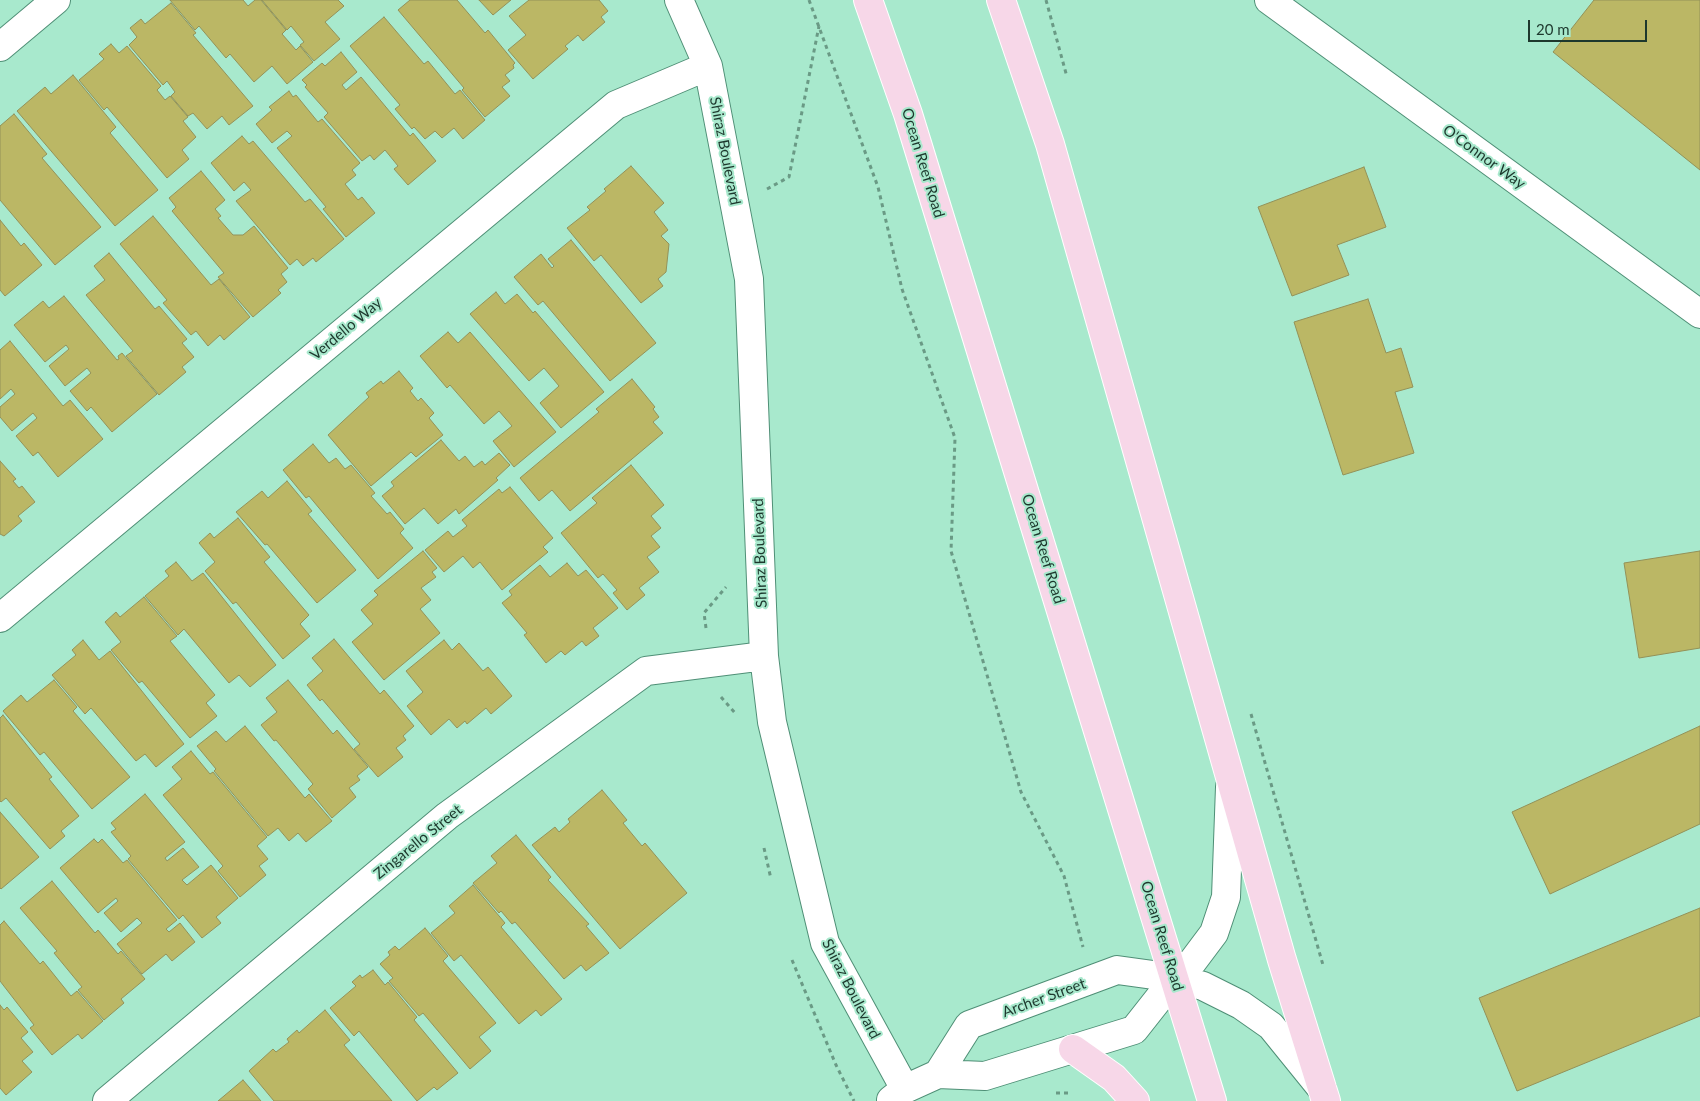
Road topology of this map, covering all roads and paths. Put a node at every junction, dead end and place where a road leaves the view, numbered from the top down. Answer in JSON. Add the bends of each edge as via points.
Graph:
{"nodes":[{"id":1,"x":56,"y":0,"type":"edge"},
{"id":2,"x":679,"y":0,"type":"edge"},
{"id":3,"x":809,"y":0,"type":"edge"},
{"id":4,"x":868,"y":0,"type":"edge"},
{"id":5,"x":1000,"y":0,"type":"edge"},
{"id":6,"x":1269,"y":0,"type":"edge"},
{"id":7,"x":819,"y":26,"type":"junction"},
{"id":8,"x":0,"y":47,"type":"edge"},
{"id":9,"x":708,"y":66,"type":"junction"},
{"id":10,"x":736,"y":206,"type":"junction"},
{"id":11,"x":1700,"y":314,"type":"edge"},
{"id":12,"x":0,"y":618,"type":"edge"},
{"id":13,"x":764,"y":656,"type":"junction"},
{"id":14,"x":1230,"y":779,"type":"junction"},
{"id":15,"x":1099,"y":977,"type":"junction"},
{"id":16,"x":1175,"y":978,"type":"junction"},
{"id":17,"x":1073,"y":1049,"type":"junction"},
{"id":18,"x":938,"y":1074,"type":"junction"},
{"id":19,"x":897,"y":1095,"type":"edge"},
{"id":20,"x":1324,"y":1095,"type":"edge"},
{"id":21,"x":107,"y":1101,"type":"edge"},
{"id":22,"x":1135,"y":1101,"type":"edge"},
{"id":23,"x":1212,"y":1101,"type":"edge"}],
"edges":[{"from":1,"to":8,"type":"street"},
{"from":2,"to":9,"type":"street","name":"Shiraz Boulevard"},
{"from":3,"to":7,"type":"path"},
{"from":4,"to":16,"type":"main road","name":"Ocean Reef Road","via":[[911,123]]},
{"from":5,"to":14,"type":"main road","via":[[1050,144]]},
{"from":6,"to":11,"type":"street","name":"O'Connor Way"},
{"from":7,"to":10,"type":"path","via":[[789,177]]},
{"from":7,"to":15,"type":"path","via":[[878,187],[902,289],[955,438],[950,551],[1021,792],[1064,876],[1085,957]]},
{"from":9,"to":10,"type":"street","name":"Shiraz Boulevard"},
{"from":9,"to":12,"type":"street","name":"Verdello Way","via":[[616,105]]},
{"from":10,"to":13,"type":"street","name":"Shiraz Boulevard","via":[[749,278]]},
{"from":13,"to":19,"type":"street","name":"Shiraz Boulevard","via":[[772,722],[825,943]]},
{"from":13,"to":21,"type":"street","name":"Zingarello Street","via":[[646,671],[447,816]]},
{"from":14,"to":16,"type":"street","via":[[1226,897],[1214,933]]},
{"from":14,"to":20,"type":"main road"},
{"from":15,"to":16,"type":"street","name":"Archer Street","via":[[1117,970]]},
{"from":15,"to":18,"type":"street","name":"Archer Street","via":[[969,1026]]},
{"from":16,"to":17,"type":"street","via":[[1134,1030]]},
{"from":16,"to":20,"type":"street","name":"Archer Street","via":[[1219,993],[1271,1026]]},
{"from":16,"to":23,"type":"main road","name":"Ocean Reef Road"},
{"from":17,"to":18,"type":"street","via":[[985,1076]]},
{"from":17,"to":22,"type":"main road","via":[[1114,1078]]},
{"from":18,"to":19,"type":"street"}]}
